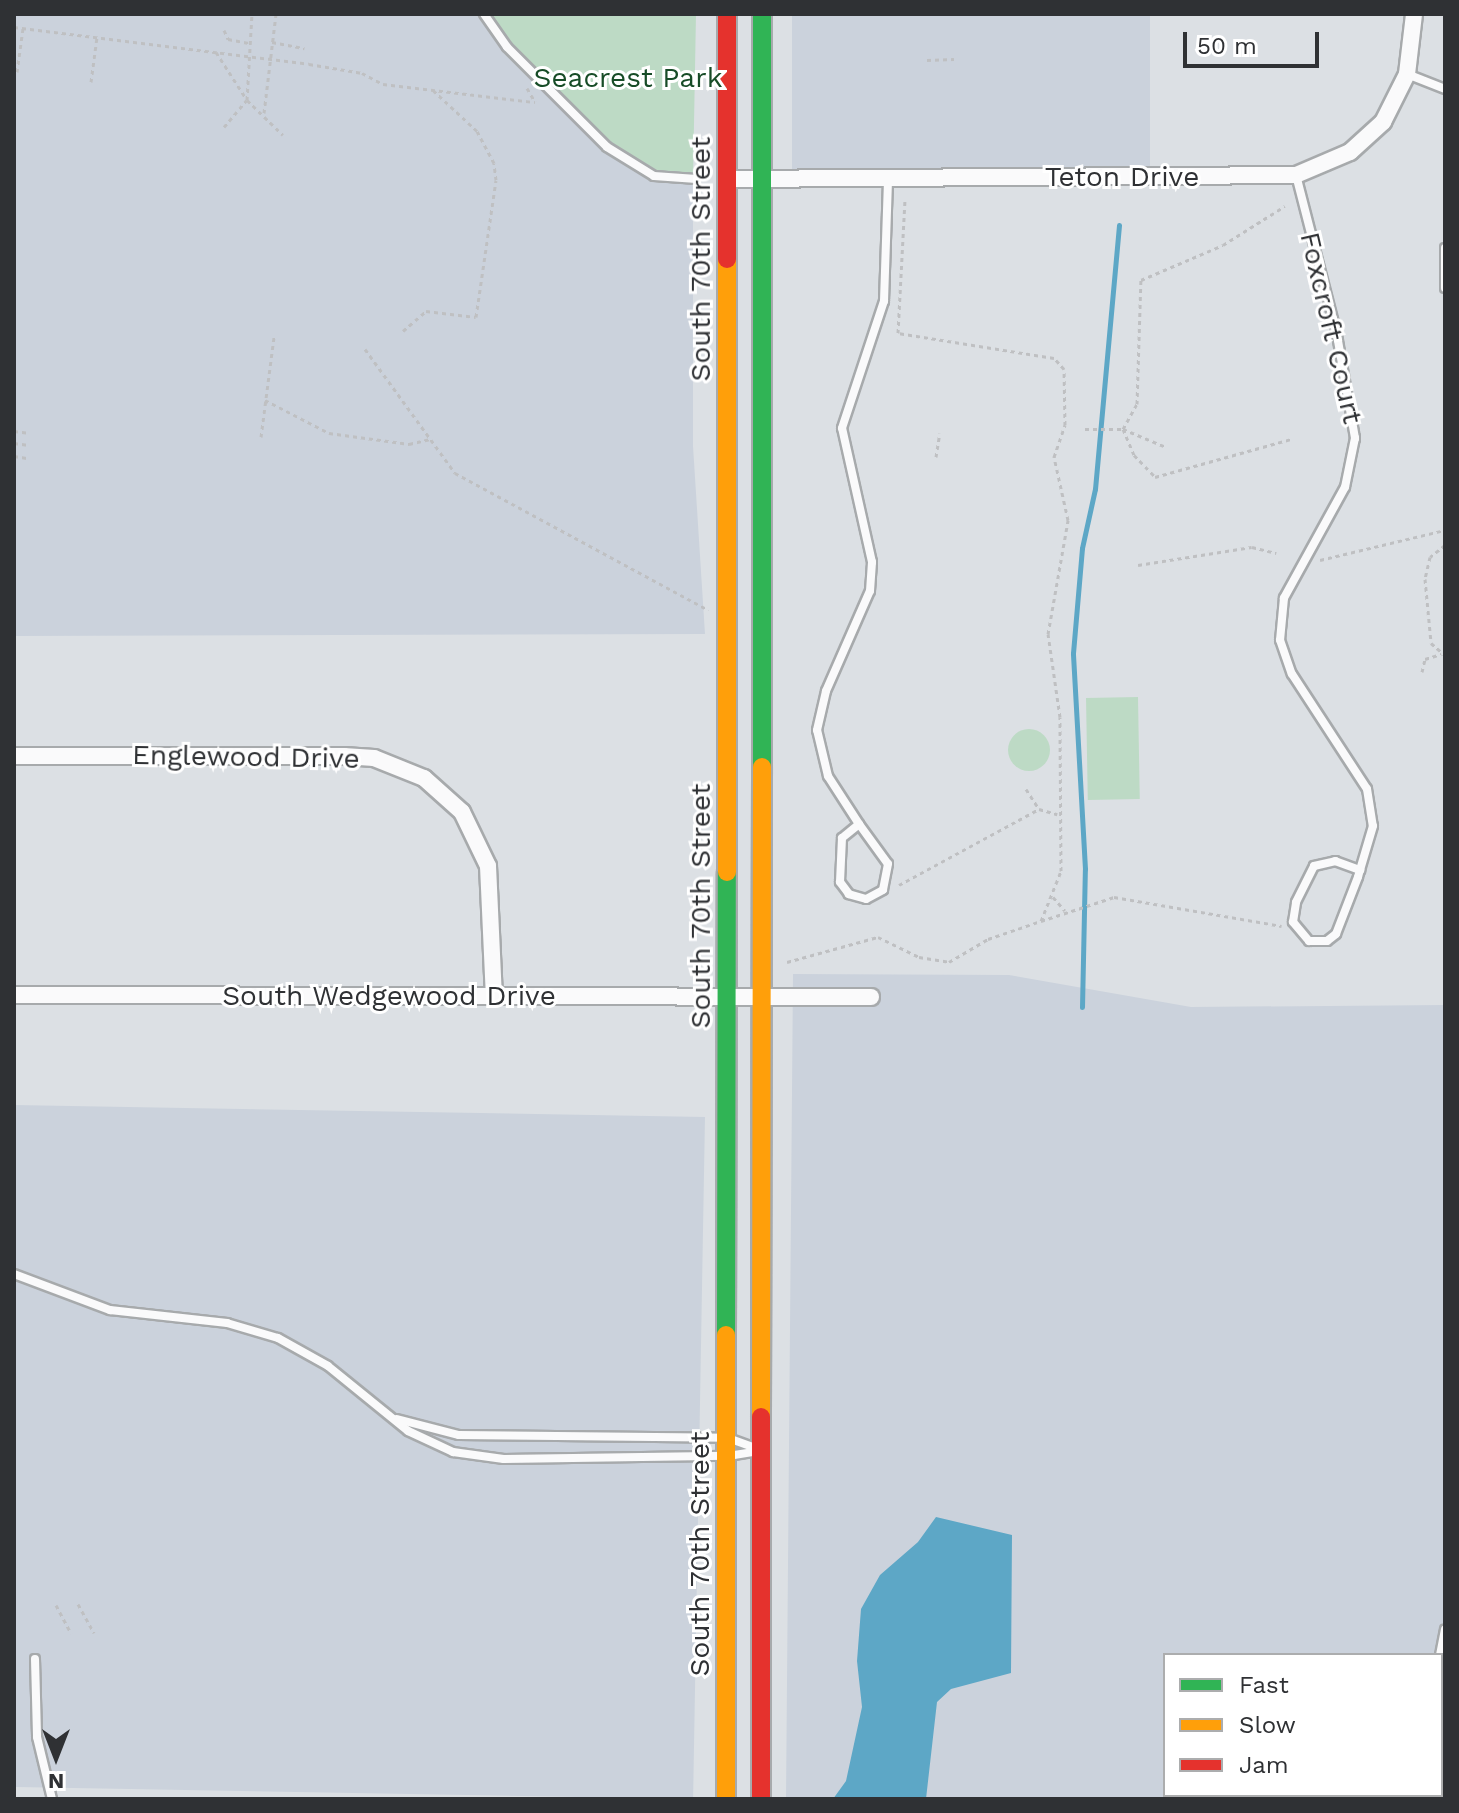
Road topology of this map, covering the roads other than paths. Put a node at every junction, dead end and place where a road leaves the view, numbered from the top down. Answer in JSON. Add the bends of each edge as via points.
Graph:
{"nodes":[{"id":1,"x":484,"y":14,"type":"edge"},
{"id":2,"x":727,"y":14,"type":"edge"},
{"id":3,"x":762,"y":14,"type":"edge"},
{"id":4,"x":1414,"y":14,"type":"edge"},
{"id":5,"x":1407,"y":74,"type":"junction"},
{"id":6,"x":1445,"y":89,"type":"edge"},
{"id":7,"x":1296,"y":175,"type":"junction"},
{"id":8,"x":764,"y":178,"type":"junction"},
{"id":9,"x":693,"y":179,"type":"dead end"},
{"id":10,"x":729,"y":179,"type":"junction"},
{"id":11,"x":888,"y":179,"type":"junction"},
{"id":12,"x":1445,"y":248,"type":"edge"},
{"id":13,"x":1445,"y":288,"type":"edge"},
{"id":14,"x":14,"y":756,"type":"edge"},
{"id":15,"x":859,"y":824,"type":"junction"},
{"id":16,"x":1360,"y":870,"type":"junction"},
{"id":17,"x":14,"y":995,"type":"edge"},
{"id":18,"x":729,"y":995,"type":"junction"},
{"id":19,"x":764,"y":995,"type":"junction"},
{"id":20,"x":494,"y":996,"type":"junction"},
{"id":21,"x":871,"y":997,"type":"dead end"},
{"id":22,"x":14,"y":1274,"type":"edge"},
{"id":23,"x":390,"y":1416,"type":"junction"},
{"id":24,"x":728,"y":1447,"type":"junction"},
{"id":25,"x":764,"y":1451,"type":"junction"},
{"id":26,"x":1445,"y":1629,"type":"edge"},
{"id":27,"x":1440,"y":1653,"type":"edge"},
{"id":28,"x":35,"y":1659,"type":"dead end"},
{"id":29,"x":52,"y":1799,"type":"edge"},
{"id":30,"x":726,"y":1799,"type":"edge"},
{"id":31,"x":761,"y":1799,"type":"edge"}],
"edges":[{"from":1,"to":9,"type":"lane","via":[[507,47],[607,147],[654,176]]},
{"from":2,"to":10,"type":"main road","name":"South 70th Street"},
{"from":3,"to":8,"type":"main road"},
{"from":4,"to":5,"type":"street","name":"Teton Drive"},
{"from":5,"to":6,"type":"lane"},
{"from":5,"to":7,"type":"street","name":"Teton Drive","via":[[1396,102],[1368,138],[1325,166]]},
{"from":7,"to":11,"type":"street","name":"Teton Drive"},
{"from":7,"to":16,"type":"lane","name":"Foxcroft Court","via":[[1337,335],[1355,438],[1345,487],[1284,598],[1280,640],[1292,674],[1367,789],[1373,826]]},
{"from":8,"to":10,"type":"street","name":"Teton Drive"},
{"from":8,"to":11,"type":"street","name":"Teton Drive"},
{"from":8,"to":19,"type":"main road"},
{"from":10,"to":18,"type":"main road","name":"South 70th Street"},
{"from":11,"to":15,"type":"lane","via":[[884,301],[842,428],[872,562],[870,591],[826,691],[817,730],[823,764]]},
{"from":12,"to":13,"type":"lane"},
{"from":14,"to":20,"type":"street","name":"Englewood Drive","via":[[344,756],[374,758],[410,771],[446,794],[483,852],[493,896]]},
{"from":15,"to":15,"type":"lane","via":[[888,864],[883,890],[866,899],[849,894],[840,882],[842,838]]},
{"from":16,"to":16,"type":"lane","name":"Foxcroft Court","via":[[1335,861],[1314,866],[1294,911],[1302,937],[1319,943],[1336,934]]},
{"from":17,"to":20,"type":"street","name":"South Wedgewood Drive"},
{"from":18,"to":19,"type":"street","name":"South Wedgewood Drive"},
{"from":18,"to":20,"type":"street","name":"South Wedgewood Drive"},
{"from":18,"to":24,"type":"main road","name":"South 70th Street"},
{"from":19,"to":21,"type":"street","name":"South Wedgewood Drive"},
{"from":19,"to":25,"type":"main road"},
{"from":22,"to":23,"type":"lane","via":[[110,1310],[227,1323],[278,1338],[328,1366]]},
{"from":23,"to":24,"type":"lane","via":[[459,1435]]},
{"from":23,"to":24,"type":"lane","via":[[428,1444],[478,1457]]},
{"from":24,"to":25,"type":"lane"},
{"from":24,"to":25,"type":"lane"},
{"from":24,"to":30,"type":"main road","name":"South 70th Street"},
{"from":25,"to":31,"type":"main road"},
{"from":26,"to":27,"type":"lane"},
{"from":28,"to":29,"type":"lane","via":[[37,1737]]}]}
